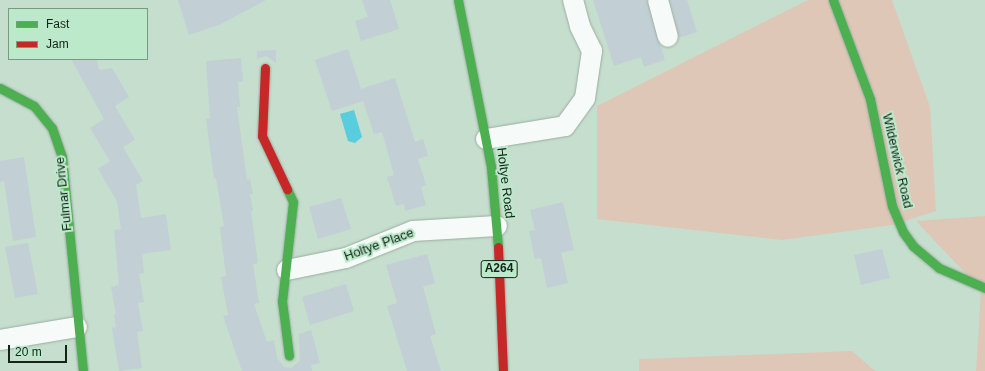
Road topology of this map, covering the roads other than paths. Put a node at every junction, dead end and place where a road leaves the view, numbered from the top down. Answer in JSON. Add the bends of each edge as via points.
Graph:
{"nodes":[{"id":1,"x":458,"y":0,"type":"edge"},
{"id":2,"x":573,"y":0,"type":"edge"},
{"id":3,"x":658,"y":0,"type":"edge"},
{"id":4,"x":833,"y":0,"type":"edge"},
{"id":5,"x":668,"y":37,"type":"dead end"},
{"id":6,"x":265,"y":68,"type":"dead end"},
{"id":7,"x":0,"y":88,"type":"edge"},
{"id":8,"x":486,"y":139,"type":"junction"},
{"id":9,"x":497,"y":226,"type":"junction"},
{"id":10,"x":287,"y":270,"type":"junction"},
{"id":11,"x":985,"y":288,"type":"edge"},
{"id":12,"x":77,"y":327,"type":"junction"},
{"id":13,"x":0,"y":340,"type":"edge"},
{"id":14,"x":289,"y":356,"type":"dead end"},
{"id":15,"x":83,"y":371,"type":"edge"},
{"id":16,"x":503,"y":371,"type":"edge"}],
"edges":[{"from":1,"to":8,"type":"street","name":"Holtye Road","number":"A264"},
{"from":2,"to":8,"type":"street","via":[[580,26],[592,51],[585,98],[565,126]]},
{"from":3,"to":5,"type":"street"},
{"from":4,"to":11,"type":"street","name":"Wilderwick Road","via":[[867,92],[892,206],[903,232],[913,246],[939,268]]},
{"from":6,"to":10,"type":"street","via":[[262,136],[293,202]]},
{"from":7,"to":12,"type":"street","name":"Fulmar Drive","via":[[34,106],[52,128],[62,158]]},
{"from":8,"to":9,"type":"street","name":"Holtye Road","number":"A264"},
{"from":9,"to":10,"type":"street","name":"Holtye Place","via":[[413,231],[346,258]]},
{"from":9,"to":16,"type":"street","name":"Holtye Road","number":"A264"},
{"from":10,"to":14,"type":"street","via":[[282,300]]},
{"from":12,"to":13,"type":"street"},
{"from":12,"to":15,"type":"street","name":"Fulmar Drive"}]}
